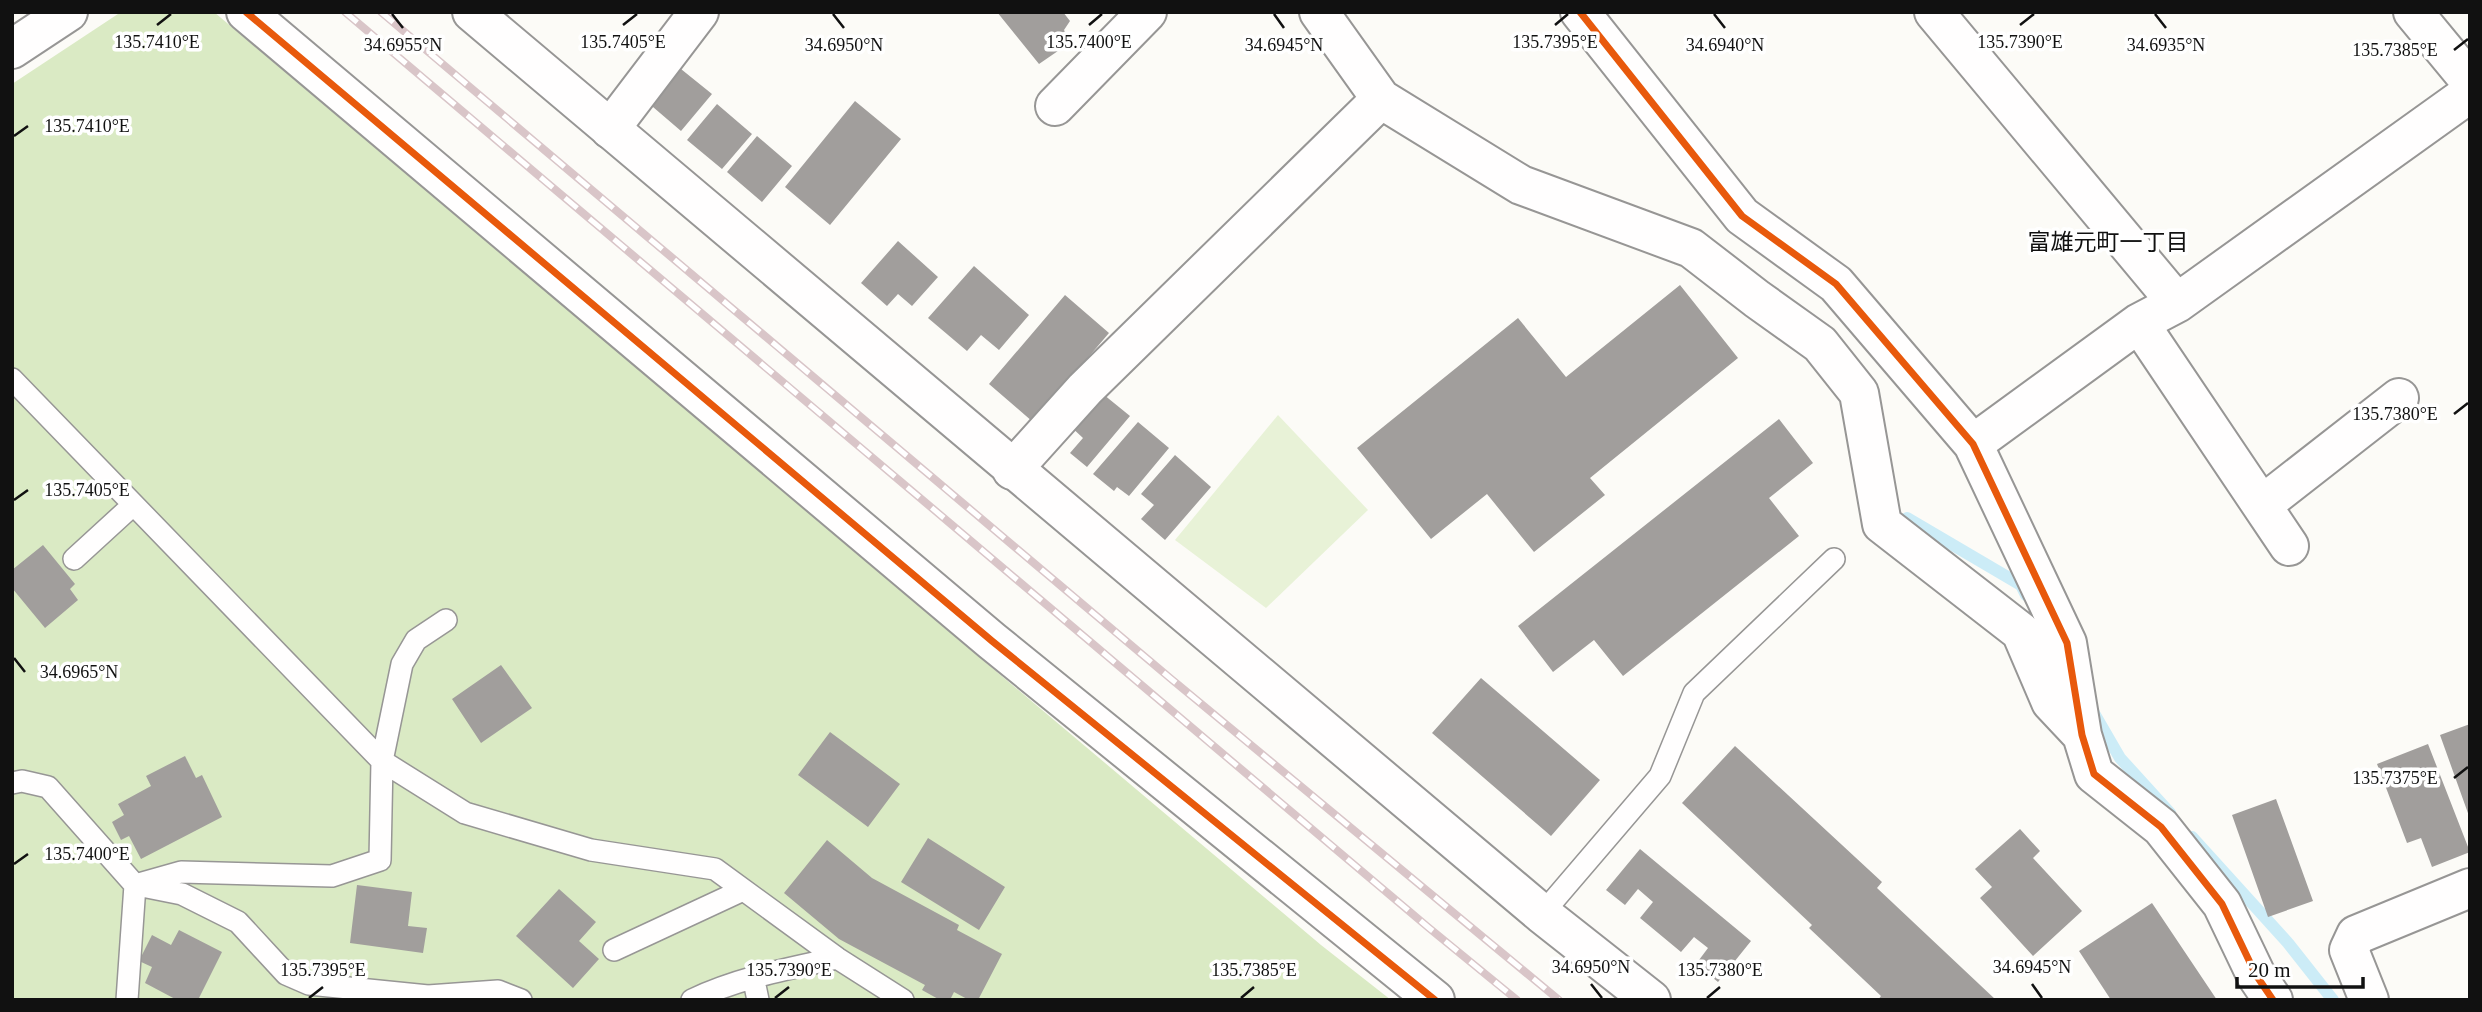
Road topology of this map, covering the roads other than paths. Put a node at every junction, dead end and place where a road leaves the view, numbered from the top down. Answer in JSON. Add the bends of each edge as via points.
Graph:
{"nodes":[{"id":1,"x":68,"y":12,"type":"edge"},
{"id":2,"x":246,"y":12,"type":"edge"},
{"id":3,"x":472,"y":12,"type":"edge"},
{"id":4,"x":699,"y":12,"type":"edge"},
{"id":5,"x":1147,"y":12,"type":"edge"},
{"id":6,"x":1319,"y":12,"type":"edge"},
{"id":7,"x":1580,"y":12,"type":"edge"},
{"id":8,"x":1934,"y":12,"type":"edge"},
{"id":9,"x":2413,"y":12,"type":"edge"},
{"id":10,"x":12,"y":49,"type":"edge"},
{"id":11,"x":2470,"y":81,"type":"edge"},
{"id":12,"x":2470,"y":93,"type":"edge"},
{"id":13,"x":1381,"y":99,"type":"junction"},
{"id":14,"x":1055,"y":106,"type":"dead end"},
{"id":15,"x":610,"y":129,"type":"junction"},
{"id":16,"x":2177,"y":303,"type":"junction"},
{"id":17,"x":2140,"y":323,"type":"junction"},
{"id":18,"x":12,"y":379,"type":"edge"},
{"id":19,"x":2399,"y":398,"type":"dead end"},
{"id":20,"x":1973,"y":444,"type":"junction"},
{"id":21,"x":1012,"y":470,"type":"junction"},
{"id":22,"x":133,"y":505,"type":"junction"},
{"id":23,"x":2262,"y":505,"type":"junction"},
{"id":24,"x":2289,"y":546,"type":"dead end"},
{"id":25,"x":74,"y":559,"type":"dead end"},
{"id":26,"x":1834,"y":559,"type":"dead end"},
{"id":27,"x":446,"y":620,"type":"dead end"},
{"id":28,"x":2082,"y":735,"type":"junction"},
{"id":29,"x":382,"y":761,"type":"junction"},
{"id":30,"x":12,"y":783,"type":"edge"},
{"id":31,"x":135,"y":884,"type":"junction"},
{"id":32,"x":2470,"y":888,"type":"edge"},
{"id":33,"x":743,"y":890,"type":"junction"},
{"id":34,"x":1542,"y":914,"type":"junction"},
{"id":35,"x":614,"y":950,"type":"dead end"},
{"id":36,"x":837,"y":958,"type":"junction"},
{"id":37,"x":752,"y":976,"type":"junction"},
{"id":38,"x":427,"y":998,"type":"edge"},
{"id":39,"x":127,"y":1000,"type":"edge"},
{"id":40,"x":522,"y":1000,"type":"edge"},
{"id":41,"x":692,"y":1000,"type":"edge"},
{"id":42,"x":758,"y":1000,"type":"edge"},
{"id":43,"x":903,"y":1000,"type":"edge"},
{"id":44,"x":1435,"y":1000,"type":"edge"},
{"id":45,"x":1651,"y":1000,"type":"edge"},
{"id":46,"x":2273,"y":1000,"type":"edge"},
{"id":47,"x":2370,"y":1000,"type":"edge"}],
"edges":[{"from":1,"to":10,"type":"street"},
{"from":2,"to":44,"type":"street","via":[[992,640]]},
{"from":3,"to":15,"type":"street"},
{"from":4,"to":15,"type":"street"},
{"from":5,"to":14,"type":"street"},
{"from":6,"to":13,"type":"street"},
{"from":7,"to":20,"type":"street","via":[[1742,216],[1836,284]]},
{"from":8,"to":16,"type":"street"},
{"from":9,"to":11,"type":"street"},
{"from":12,"to":16,"type":"street"},
{"from":13,"to":21,"type":"street","via":[[1086,389]]},
{"from":13,"to":28,"type":"street","via":[[1521,184],[1690,248],[1820,344],[1859,393],[1882,524],[2021,632],[2051,702]]},
{"from":15,"to":21,"type":"street"},
{"from":16,"to":17,"type":"street"},
{"from":17,"to":20,"type":"street"},
{"from":17,"to":23,"type":"street"},
{"from":18,"to":22,"type":"lane"},
{"from":19,"to":23,"type":"street"},
{"from":20,"to":28,"type":"street","via":[[2067,643]]},
{"from":21,"to":34,"type":"street"},
{"from":22,"to":25,"type":"lane"},
{"from":22,"to":29,"type":"lane"},
{"from":23,"to":24,"type":"street"},
{"from":26,"to":34,"type":"lane","via":[[1694,693],[1660,776]]},
{"from":27,"to":29,"type":"lane","via":[[416,639],[402,664]]},
{"from":28,"to":46,"type":"street","via":[[2094,774],[2161,827],[2222,904]]},
{"from":29,"to":31,"type":"lane","via":[[380,860],[332,876],[181,873]]},
{"from":29,"to":33,"type":"lane","via":[[465,813],[592,850],[715,869]]},
{"from":30,"to":31,"type":"lane","via":[[48,787]]},
{"from":31,"to":38,"type":"lane","via":[[182,894],[238,922],[286,974],[309,984]]},
{"from":31,"to":39,"type":"lane"},
{"from":32,"to":47,"type":"street","via":[[2356,935],[2349,950]]},
{"from":33,"to":35,"type":"lane"},
{"from":33,"to":36,"type":"lane"},
{"from":34,"to":45,"type":"street"},
{"from":36,"to":37,"type":"lane"},
{"from":36,"to":43,"type":"lane"},
{"from":37,"to":41,"type":"lane"},
{"from":37,"to":42,"type":"lane"},
{"from":38,"to":40,"type":"lane","via":[[498,991]]}]}
